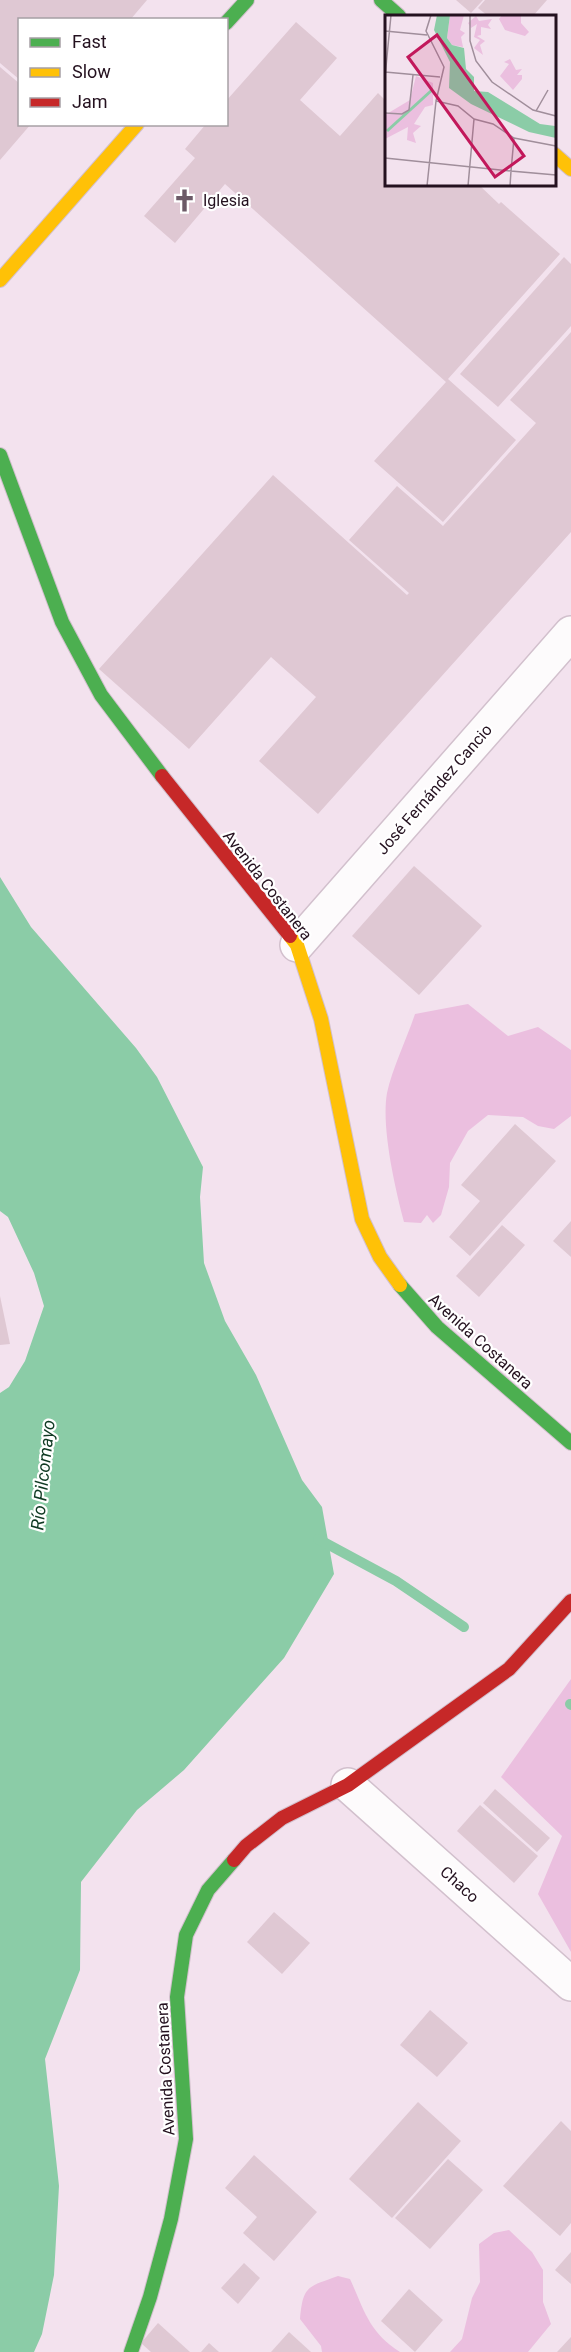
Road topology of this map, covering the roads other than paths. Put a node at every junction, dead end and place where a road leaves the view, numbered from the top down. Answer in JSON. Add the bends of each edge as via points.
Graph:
{"nodes":[{"id":1,"x":247,"y":0,"type":"edge"},
{"id":2,"x":381,"y":0,"type":"edge"},
{"id":3,"x":398,"y":15,"type":"edge"},
{"id":4,"x":228,"y":21,"type":"edge"},
{"id":5,"x":135,"y":126,"type":"edge"},
{"id":6,"x":556,"y":155,"type":"edge"},
{"id":7,"x":571,"y":169,"type":"edge"},
{"id":8,"x":0,"y":280,"type":"edge"},
{"id":9,"x":0,"y":455,"type":"edge"},
{"id":10,"x":571,"y":633,"type":"edge"},
{"id":11,"x":297,"y":945,"type":"junction"},
{"id":12,"x":571,"y":1443,"type":"edge"},
{"id":13,"x":571,"y":1601,"type":"edge"},
{"id":14,"x":348,"y":1785,"type":"junction"},
{"id":15,"x":571,"y":1984,"type":"edge"},
{"id":16,"x":131,"y":2352,"type":"edge"}],
"edges":[{"from":1,"to":4,"type":"street"},
{"from":2,"to":3,"type":"street"},
{"from":5,"to":8,"type":"street"},
{"from":6,"to":7,"type":"street"},
{"from":9,"to":11,"type":"street","name":"Avenida Costanera","via":[[62,622],[101,695]]},
{"from":10,"to":11,"type":"street","name":"José Fernández Cancio"},
{"from":11,"to":12,"type":"street","name":"Avenida Costanera","via":[[321,1018],[362,1219],[380,1257],[406,1294],[437,1327]]},
{"from":13,"to":14,"type":"street","name":"Avenida Costanera","via":[[509,1669]]},
{"from":14,"to":15,"type":"street","name":"Chaco"},
{"from":14,"to":16,"type":"street","name":"Avenida Costanera","via":[[282,1818],[246,1846],[208,1890],[186,1935],[177,1996],[186,2139],[171,2219]]}]}
